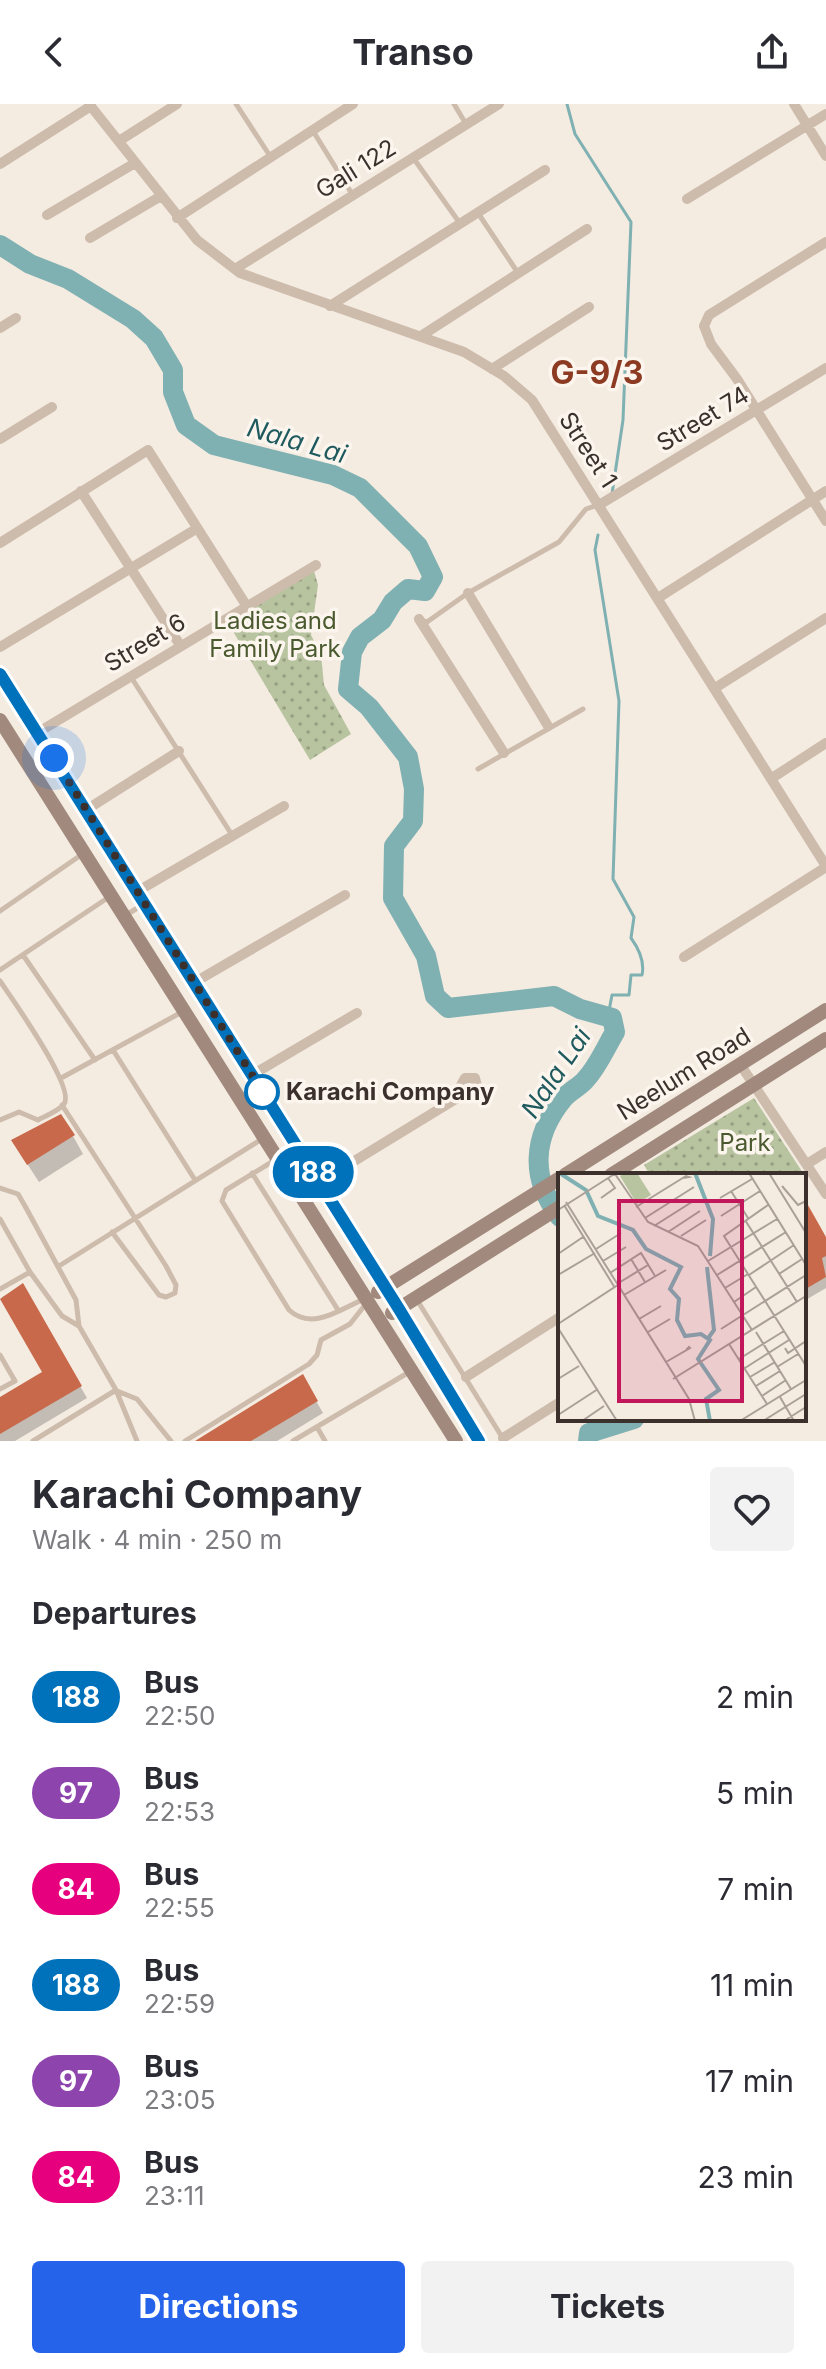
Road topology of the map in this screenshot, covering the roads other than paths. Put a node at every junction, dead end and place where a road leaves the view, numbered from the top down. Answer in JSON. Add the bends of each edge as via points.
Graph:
{"nodes":[{"id":1,"x":177,"y":104,"type":"edge"},
{"id":2,"x":236,"y":104,"type":"edge"},
{"id":3,"x":353,"y":104,"type":"edge"},
{"id":4,"x":454,"y":104,"type":"edge"},
{"id":5,"x":499,"y":104,"type":"edge"},
{"id":6,"x":794,"y":104,"type":"edge"},
{"id":7,"x":90,"y":105,"type":"edge"},
{"id":8,"x":826,"y":114,"type":"edge"},
{"id":9,"x":467,"y":125,"type":"junction"},
{"id":10,"x":807,"y":126,"type":"junction"},
{"id":11,"x":312,"y":130,"type":"junction"},
{"id":12,"x":119,"y":141,"type":"junction"},
{"id":13,"x":270,"y":156,"type":"junction"},
{"id":14,"x":826,"y":156,"type":"edge"},
{"id":15,"x":412,"y":157,"type":"junction"},
{"id":16,"x":135,"y":163,"type":"junction"},
{"id":17,"x":0,"y":164,"type":"edge"},
{"id":18,"x":545,"y":170,"type":"dead end"},
{"id":19,"x":353,"y":195,"type":"junction"},
{"id":20,"x":161,"y":196,"type":"junction"},
{"id":21,"x":687,"y":199,"type":"dead end"},
{"id":22,"x":477,"y":212,"type":"junction"},
{"id":23,"x":47,"y":215,"type":"dead end"},
{"id":24,"x":177,"y":218,"type":"junction"},
{"id":25,"x":460,"y":223,"type":"junction"},
{"id":26,"x":587,"y":229,"type":"dead end"},
{"id":27,"x":90,"y":238,"type":"dead end"},
{"id":28,"x":826,"y":242,"type":"edge"},
{"id":29,"x":235,"y":269,"type":"junction"},
{"id":30,"x":518,"y":273,"type":"junction"},
{"id":31,"x":330,"y":306,"type":"junction"},
{"id":32,"x":589,"y":307,"type":"dead end"},
{"id":33,"x":16,"y":318,"type":"dead end"},
{"id":34,"x":0,"y":328,"type":"edge"},
{"id":35,"x":421,"y":336,"type":"junction"},
{"id":36,"x":826,"y":368,"type":"edge"},
{"id":37,"x":492,"y":369,"type":"junction"},
{"id":38,"x":52,"y":407,"type":"dead end"},
{"id":39,"x":757,"y":410,"type":"junction"},
{"id":40,"x":0,"y":439,"type":"edge"},
{"id":41,"x":81,"y":491,"type":"junction"},
{"id":42,"x":826,"y":491,"type":"edge"},
{"id":43,"x":813,"y":499,"type":"junction"},
{"id":44,"x":599,"y":505,"type":"junction"},
{"id":45,"x":826,"y":521,"type":"edge"},
{"id":46,"x":196,"y":529,"type":"junction"},
{"id":47,"x":0,"y":543,"type":"edge"},
{"id":48,"x":316,"y":565,"type":"dead end"},
{"id":49,"x":129,"y":566,"type":"junction"},
{"id":50,"x":468,"y":593,"type":"junction"},
{"id":51,"x":658,"y":598,"type":"junction"},
{"id":52,"x":246,"y":605,"type":"junction"},
{"id":53,"x":826,"y":618,"type":"edge"},
{"id":54,"x":419,"y":619,"type":"joint"},
{"id":55,"x":180,"y":645,"type":"junction"},
{"id":56,"x":0,"y":647,"type":"edge"},
{"id":57,"x":0,"y":674,"type":"edge"},
{"id":58,"x":130,"y":676,"type":"junction"},
{"id":59,"x":715,"y":688,"type":"junction"},
{"id":60,"x":583,"y":709,"type":"dead end"},
{"id":61,"x":0,"y":720,"type":"edge"},
{"id":62,"x":548,"y":726,"type":"junction"},
{"id":63,"x":37,"y":733,"type":"junction"},
{"id":64,"x":826,"y":743,"type":"edge"},
{"id":65,"x":179,"y":751,"type":"junction"},
{"id":66,"x":504,"y":753,"type":"junction"},
{"id":67,"x":478,"y":769,"type":"dead end"},
{"id":68,"x":772,"y":778,"type":"junction"},
{"id":69,"x":284,"y":806,"type":"dead end"},
{"id":70,"x":86,"y":810,"type":"junction"},
{"id":71,"x":232,"y":835,"type":"junction"},
{"id":72,"x":86,"y":852,"type":"junction"},
{"id":73,"x":826,"y":866,"type":"edge"},
{"id":74,"x":113,"y":895,"type":"junction"},
{"id":75,"x":345,"y":895,"type":"dead end"},
{"id":76,"x":142,"y":897,"type":"junction"},
{"id":77,"x":0,"y":911,"type":"edge"},
{"id":78,"x":126,"y":915,"type":"junction"},
{"id":79,"x":23,"y":955,"type":"junction"},
{"id":80,"x":684,"y":957,"type":"dead end"},
{"id":81,"x":0,"y":970,"type":"edge"},
{"id":82,"x":0,"y":981,"type":"edge"},
{"id":83,"x":195,"y":982,"type":"junction"},
{"id":84,"x":185,"y":1010,"type":"junction"},
{"id":85,"x":826,"y":1010,"type":"edge"},
{"id":86,"x":357,"y":1013,"type":"dead end"},
{"id":87,"x":826,"y":1039,"type":"edge"},
{"id":88,"x":113,"y":1050,"type":"junction"},
{"id":89,"x":95,"y":1060,"type":"junction"},
{"id":90,"x":740,"y":1064,"type":"junction"},
{"id":91,"x":250,"y":1071,"type":"junction"},
{"id":92,"x":63,"y":1077,"type":"junction"},
{"id":93,"x":228,"y":1077,"type":"junction"},
{"id":94,"x":756,"y":1085,"type":"junction"},
{"id":95,"x":453,"y":1100,"type":"dead end"},
{"id":96,"x":62,"y":1105,"type":"junction"},
{"id":97,"x":0,"y":1120,"type":"edge"},
{"id":98,"x":265,"y":1136,"type":"junction"},
{"id":99,"x":826,"y":1152,"type":"edge"},
{"id":100,"x":279,"y":1158,"type":"junction"},
{"id":101,"x":807,"y":1164,"type":"junction"},
{"id":102,"x":252,"y":1173,"type":"junction"},
{"id":103,"x":567,"y":1173,"type":"edge"},
{"id":104,"x":614,"y":1173,"type":"edge"},
{"id":105,"x":558,"y":1179,"type":"edge"},
{"id":106,"x":195,"y":1180,"type":"junction"},
{"id":107,"x":320,"y":1182,"type":"junction"},
{"id":108,"x":0,"y":1188,"type":"edge"},
{"id":109,"x":826,"y":1194,"type":"edge"},
{"id":110,"x":558,"y":1208,"type":"edge"},
{"id":111,"x":136,"y":1217,"type":"junction"},
{"id":112,"x":0,"y":1219,"type":"edge"},
{"id":113,"x":112,"y":1232,"type":"junction"},
{"id":114,"x":59,"y":1266,"type":"junction"},
{"id":115,"x":30,"y":1272,"type":"junction"},
{"id":116,"x":385,"y":1288,"type":"junction"},
{"id":117,"x":0,"y":1289,"type":"edge"},
{"id":118,"x":415,"y":1297,"type":"junction"},
{"id":119,"x":367,"y":1298,"type":"junction"},
{"id":120,"x":399,"y":1309,"type":"junction"},
{"id":121,"x":338,"y":1310,"type":"junction"},
{"id":122,"x":558,"y":1318,"type":"edge"},
{"id":123,"x":381,"y":1320,"type":"junction"},
{"id":124,"x":79,"y":1326,"type":"junction"},
{"id":125,"x":0,"y":1355,"type":"edge"},
{"id":126,"x":412,"y":1370,"type":"junction"},
{"id":127,"x":466,"y":1377,"type":"junction"},
{"id":128,"x":0,"y":1389,"type":"edge"},
{"id":129,"x":116,"y":1390,"type":"junction"},
{"id":130,"x":558,"y":1403,"type":"edge"},
{"id":131,"x":317,"y":1427,"type":"junction"},
{"id":132,"x":503,"y":1438,"type":"joint"},
{"id":133,"x":33,"y":1441,"type":"edge"},
{"id":134,"x":137,"y":1441,"type":"edge"},
{"id":135,"x":171,"y":1441,"type":"edge"},
{"id":136,"x":185,"y":1441,"type":"edge"},
{"id":137,"x":293,"y":1441,"type":"edge"},
{"id":138,"x":325,"y":1441,"type":"edge"},
{"id":139,"x":456,"y":1441,"type":"edge"},
{"id":140,"x":479,"y":1441,"type":"edge"}],
"edges":[{"from":1,"to":12,"type":"street"},
{"from":2,"to":13,"type":"lane"},
{"from":3,"to":11,"type":"street"},
{"from":4,"to":9,"type":"lane"},
{"from":5,"to":9,"type":"street","name":"Gali 122"},
{"from":6,"to":10,"type":"street"},
{"from":7,"to":12,"type":"street","name":"Street 1"},
{"from":7,"to":17,"type":"street"},
{"from":8,"to":10,"type":"street"},
{"from":9,"to":15,"type":"street","name":"Gali 122"},
{"from":10,"to":14,"type":"street"},
{"from":10,"to":21,"type":"street"},
{"from":11,"to":13,"type":"street"},
{"from":11,"to":19,"type":"lane"},
{"from":12,"to":16,"type":"street","name":"Street 1"},
{"from":13,"to":24,"type":"street"},
{"from":15,"to":19,"type":"street","name":"Gali 122"},
{"from":15,"to":25,"type":"lane"},
{"from":16,"to":20,"type":"street","name":"Street 1"},
{"from":16,"to":23,"type":"street"},
{"from":18,"to":22,"type":"street"},
{"from":19,"to":29,"type":"street","name":"Gali 122"},
{"from":20,"to":24,"type":"street","name":"Street 1"},
{"from":20,"to":27,"type":"street"},
{"from":22,"to":25,"type":"street"},
{"from":22,"to":30,"type":"lane"},
{"from":24,"to":29,"type":"street","name":"Street 1"},
{"from":25,"to":31,"type":"street"},
{"from":26,"to":30,"type":"street"},
{"from":28,"to":39,"type":"street","via":[[709,315],[704,326]]},
{"from":29,"to":31,"type":"street","name":"Street 1"},
{"from":30,"to":35,"type":"street"},
{"from":31,"to":35,"type":"street","name":"Street 1"},
{"from":32,"to":37,"type":"street"},
{"from":33,"to":34,"type":"street"},
{"from":35,"to":37,"type":"street","name":"Street 1"},
{"from":36,"to":39,"type":"street","name":"Street 74"},
{"from":37,"to":44,"type":"street","name":"Street 1","via":[[532,400]]},
{"from":38,"to":40,"type":"street"},
{"from":39,"to":43,"type":"street"},
{"from":39,"to":44,"type":"street","name":"Street 74"},
{"from":41,"to":46,"type":"street","via":[[144,450]]},
{"from":41,"to":47,"type":"street"},
{"from":41,"to":49,"type":"street"},
{"from":42,"to":43,"type":"street"},
{"from":43,"to":45,"type":"street"},
{"from":43,"to":51,"type":"street"},
{"from":44,"to":50,"type":"lane","via":[[586,509],[559,542]]},
{"from":44,"to":51,"type":"street","name":"Street 1"},
{"from":46,"to":49,"type":"street"},
{"from":46,"to":52,"type":"street"},
{"from":48,"to":52,"type":"street","name":"Street 6"},
{"from":49,"to":55,"type":"street"},
{"from":49,"to":56,"type":"street"},
{"from":50,"to":54,"type":"lane","via":[[427,622]]},
{"from":50,"to":62,"type":"street"},
{"from":51,"to":59,"type":"street","name":"Street 1"},
{"from":52,"to":55,"type":"street","name":"Street 6"},
{"from":53,"to":59,"type":"street"},
{"from":54,"to":66,"type":"street"},
{"from":55,"to":58,"type":"street","name":"Street 6"},
{"from":57,"to":63,"type":"main road"},
{"from":58,"to":63,"type":"street","name":"Street 6"},
{"from":58,"to":65,"type":"lane"},
{"from":59,"to":68,"type":"street","name":"Street 1"},
{"from":60,"to":62,"type":"lane"},
{"from":61,"to":72,"type":"main road"},
{"from":62,"to":66,"type":"lane"},
{"from":63,"to":70,"type":"main road"},
{"from":64,"to":68,"type":"street"},
{"from":65,"to":70,"type":"street"},
{"from":65,"to":71,"type":"lane"},
{"from":66,"to":67,"type":"lane"},
{"from":68,"to":73,"type":"street","name":"Street 1"},
{"from":69,"to":71,"type":"street"},
{"from":70,"to":76,"type":"main road"},
{"from":71,"to":76,"type":"street"},
{"from":72,"to":74,"type":"main road"},
{"from":72,"to":77,"type":"lane"},
{"from":73,"to":80,"type":"street"},
{"from":74,"to":78,"type":"main road"},
{"from":74,"to":79,"type":"lane"},
{"from":75,"to":83,"type":"street"},
{"from":76,"to":78,"type":"lane"},
{"from":76,"to":83,"type":"main road"},
{"from":78,"to":84,"type":"main road"},
{"from":79,"to":81,"type":"lane"},
{"from":79,"to":89,"type":"lane"},
{"from":82,"to":92,"type":"lane"},
{"from":83,"to":91,"type":"main road"},
{"from":84,"to":88,"type":"lane"},
{"from":84,"to":93,"type":"main road"},
{"from":85,"to":90,"type":"main road","name":"Neelum Road"},
{"from":86,"to":91,"type":"street"},
{"from":87,"to":94,"type":"main road","name":"Neelum Road"},
{"from":88,"to":89,"type":"lane"},
{"from":88,"to":106,"type":"lane"},
{"from":89,"to":92,"type":"lane"},
{"from":90,"to":94,"type":"street"},
{"from":90,"to":103,"type":"main road","name":"Neelum Road"},
{"from":91,"to":93,"type":"lane"},
{"from":91,"to":107,"type":"main road"},
{"from":92,"to":96,"type":"lane"},
{"from":93,"to":98,"type":"main road"},
{"from":94,"to":101,"type":"street"},
{"from":94,"to":104,"type":"main road","name":"Neelum Road"},
{"from":95,"to":107,"type":"street","via":[[465,1078],[475,1078],[477,1086]]},
{"from":96,"to":97,"type":"lane","via":[[38,1120],[19,1112]]},
{"from":96,"to":111,"type":"lane"},
{"from":98,"to":100,"type":"main road"},
{"from":98,"to":106,"type":"lane"},
{"from":99,"to":101,"type":"street"},
{"from":100,"to":102,"type":"lane"},
{"from":100,"to":119,"type":"main road"},
{"from":101,"to":109,"type":"street"},
{"from":102,"to":121,"type":"lane"},
{"from":102,"to":121,"type":"lane","via":[[226,1190],[222,1201],[289,1310],[316,1320]]},
{"from":105,"to":116,"type":"main road","name":"Neelum Road"},
{"from":106,"to":111,"type":"lane"},
{"from":107,"to":116,"type":"main road"},
{"from":108,"to":114,"type":"lane","via":[[18,1194]]},
{"from":110,"to":118,"type":"main road"},
{"from":111,"to":113,"type":"lane"},
{"from":111,"to":113,"type":"lane","via":[[176,1285],[175,1293],[159,1295]]},
{"from":112,"to":115,"type":"lane"},
{"from":113,"to":114,"type":"lane"},
{"from":114,"to":124,"type":"lane","via":[[76,1300]]},
{"from":115,"to":117,"type":"lane"},
{"from":115,"to":124,"type":"lane","via":[[62,1316]]},
{"from":116,"to":119,"type":"main road","name":"Neelum Road"},
{"from":116,"to":120,"type":"main road"},
{"from":118,"to":120,"type":"main road"},
{"from":118,"to":127,"type":"lane"},
{"from":119,"to":121,"type":"lane"},
{"from":119,"to":123,"type":"main road"},
{"from":119,"to":136,"type":"lane","via":[[350,1324],[321,1340],[309,1364]]},
{"from":120,"to":123,"type":"main road"},
{"from":120,"to":140,"type":"main road"},
{"from":122,"to":127,"type":"street"},
{"from":123,"to":126,"type":"main road"},
{"from":124,"to":129,"type":"lane"},
{"from":125,"to":128,"type":"lane","via":[[15,1381]]},
{"from":126,"to":131,"type":"lane"},
{"from":126,"to":139,"type":"main road"},
{"from":127,"to":132,"type":"lane"},
{"from":129,"to":133,"type":"lane"},
{"from":129,"to":134,"type":"lane"},
{"from":129,"to":135,"type":"lane","via":[[137,1399]]},
{"from":130,"to":132,"type":"street"},
{"from":131,"to":137,"type":"lane"},
{"from":131,"to":138,"type":"lane"}]}
